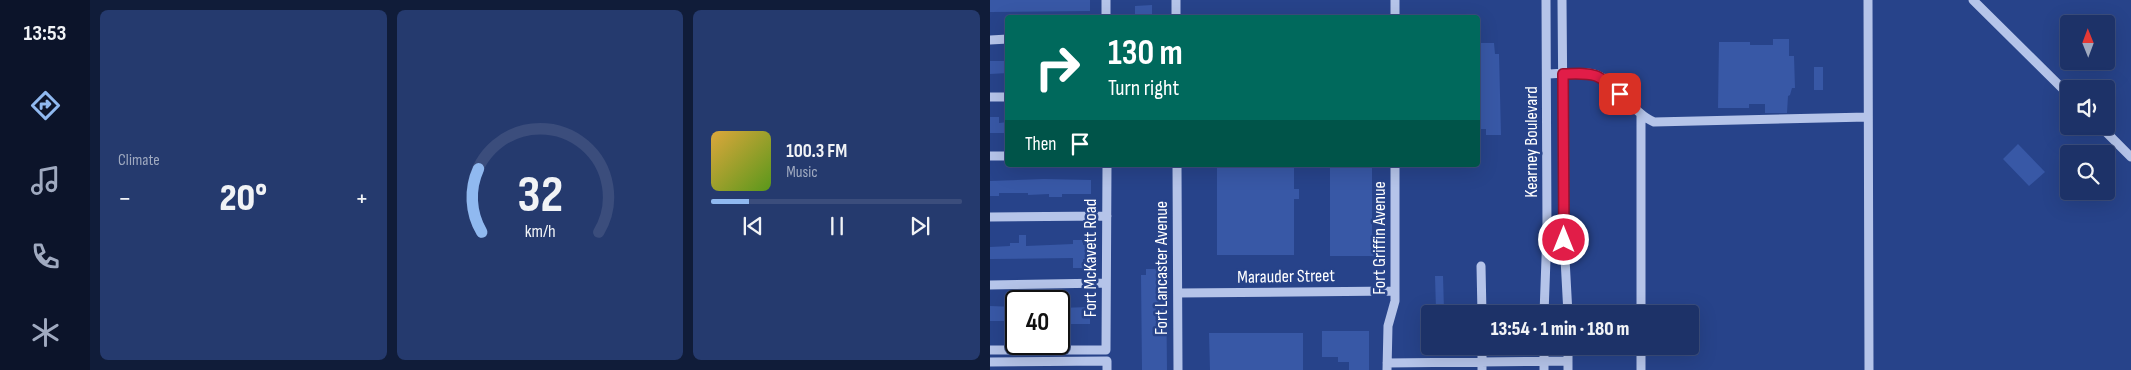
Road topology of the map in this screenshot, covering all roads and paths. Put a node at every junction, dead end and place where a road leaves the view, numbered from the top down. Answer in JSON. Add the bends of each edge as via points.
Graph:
{"nodes":[{"id":1,"x":1106,"y":0,"type":"edge"},
{"id":2,"x":1176,"y":0,"type":"edge"},
{"id":3,"x":1395,"y":0,"type":"edge"},
{"id":4,"x":1546,"y":0,"type":"edge"},
{"id":5,"x":1562,"y":0,"type":"edge"},
{"id":6,"x":1868,"y":0,"type":"edge"},
{"id":7,"x":1973,"y":0,"type":"edge"},
{"id":8,"x":1106,"y":15,"type":"edge"},
{"id":9,"x":1176,"y":15,"type":"edge"},
{"id":10,"x":1395,"y":15,"type":"edge"},
{"id":11,"x":1005,"y":39,"type":"edge"},
{"id":12,"x":990,"y":40,"type":"edge"},
{"id":13,"x":1547,"y":74,"type":"junction"},
{"id":14,"x":1563,"y":74,"type":"junction"},
{"id":15,"x":2060,"y":86,"type":"edge"},
{"id":16,"x":990,"y":97,"type":"edge"},
{"id":17,"x":1005,"y":97,"type":"edge"},
{"id":18,"x":1641,"y":115,"type":"junction"},
{"id":19,"x":1868,"y":117,"type":"junction"},
{"id":20,"x":2109,"y":135,"type":"edge"},
{"id":21,"x":990,"y":156,"type":"edge"},
{"id":22,"x":1005,"y":156,"type":"edge"},
{"id":23,"x":2131,"y":157,"type":"edge"},
{"id":24,"x":1107,"y":167,"type":"edge"},
{"id":25,"x":1177,"y":167,"type":"edge"},
{"id":26,"x":1395,"y":167,"type":"edge"},
{"id":27,"x":1107,"y":216,"type":"junction"},
{"id":28,"x":990,"y":217,"type":"edge"},
{"id":29,"x":1481,"y":266,"type":"dead end"},
{"id":30,"x":1106,"y":283,"type":"junction"},
{"id":31,"x":990,"y":285,"type":"edge"},
{"id":32,"x":1395,"y":291,"type":"junction"},
{"id":33,"x":1178,"y":293,"type":"junction"},
{"id":34,"x":1482,"y":305,"type":"edge"},
{"id":35,"x":1544,"y":305,"type":"edge"},
{"id":36,"x":1568,"y":305,"type":"edge"},
{"id":37,"x":1641,"y":305,"type":"edge"},
{"id":38,"x":990,"y":350,"type":"edge"},
{"id":39,"x":1641,"y":355,"type":"edge"},
{"id":40,"x":990,"y":362,"type":"edge"},
{"id":41,"x":1544,"y":365,"type":"edge"},
{"id":42,"x":1568,"y":365,"type":"edge"},
{"id":43,"x":1107,"y":366,"type":"edge"},
{"id":44,"x":1387,"y":366,"type":"edge"},
{"id":45,"x":1482,"y":366,"type":"edge"},
{"id":46,"x":1178,"y":370,"type":"edge"},
{"id":47,"x":1641,"y":370,"type":"edge"},
{"id":48,"x":1869,"y":370,"type":"edge"}],
"edges":[{"from":1,"to":8,"type":"street"},
{"from":2,"to":9,"type":"street"},
{"from":3,"to":10,"type":"street"},
{"from":4,"to":13,"type":"street","name":"Kearney Boulevard"},
{"from":5,"to":14,"type":"street","name":"Kearney Boulevard"},
{"from":6,"to":19,"type":"street"},
{"from":7,"to":15,"type":"street"},
{"from":11,"to":12,"type":"street"},
{"from":13,"to":14,"type":"street"},
{"from":13,"to":35,"type":"street","name":"Kearney Boulevard"},
{"from":14,"to":18,"type":"street","via":[[1602,77]]},
{"from":14,"to":36,"type":"street","name":"Kearney Boulevard"},
{"from":16,"to":17,"type":"street"},
{"from":18,"to":19,"type":"street","via":[[1662,123]]},
{"from":18,"to":37,"type":"street"},
{"from":19,"to":48,"type":"street"},
{"from":20,"to":23,"type":"street"},
{"from":21,"to":22,"type":"street"},
{"from":24,"to":27,"type":"street","name":"Fort McKavett Road"},
{"from":25,"to":33,"type":"street","name":"Fort Lancaster Avenue"},
{"from":26,"to":32,"type":"street","name":"Fort Griffin Avenue"},
{"from":27,"to":28,"type":"street"},
{"from":27,"to":30,"type":"street","name":"Fort McKavett Road"},
{"from":29,"to":34,"type":"street"},
{"from":30,"to":31,"type":"street"},
{"from":30,"to":38,"type":"street","name":"Fort McKavett Road","via":[[1106,350]]},
{"from":32,"to":33,"type":"street","name":"Marauder Street"},
{"from":32,"to":44,"type":"street","name":"Fort Griffin Avenue","via":[[1388,326]]},
{"from":33,"to":46,"type":"street","name":"Fort Lancaster Avenue"},
{"from":39,"to":47,"type":"street"},
{"from":40,"to":43,"type":"street"},
{"from":41,"to":42,"type":"street"},
{"from":41,"to":45,"type":"street"},
{"from":44,"to":45,"type":"street"}]}
